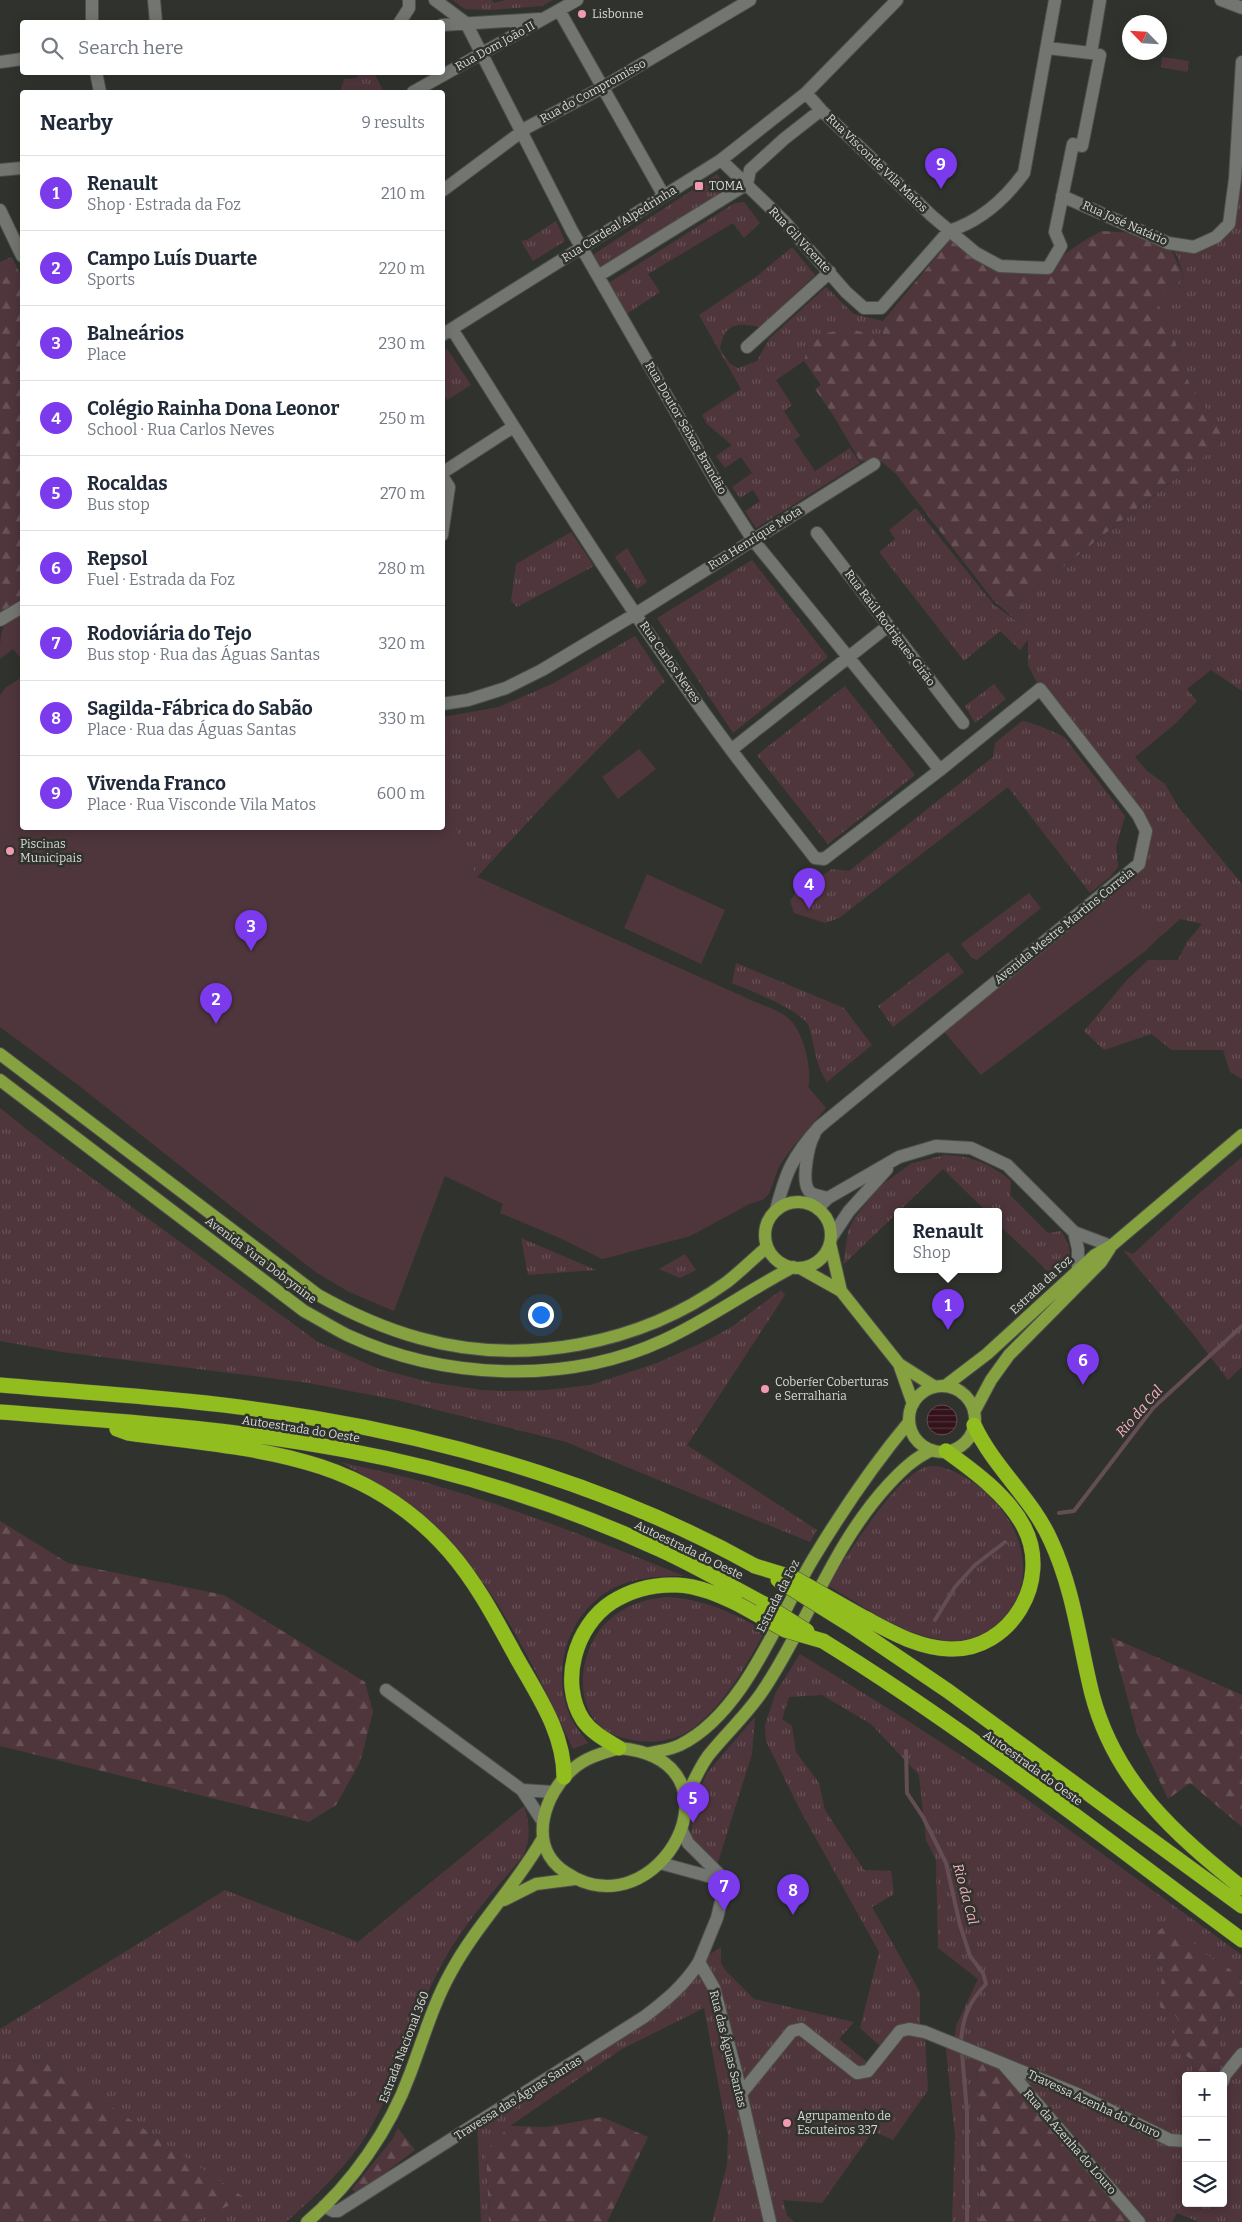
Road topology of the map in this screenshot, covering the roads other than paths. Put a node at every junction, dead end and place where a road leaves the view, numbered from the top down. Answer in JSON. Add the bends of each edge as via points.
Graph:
{"nodes":[{"id":1,"x":92,"y":0,"type":"edge"},
{"id":2,"x":154,"y":0,"type":"edge"},
{"id":3,"x":410,"y":0,"type":"edge"},
{"id":4,"x":435,"y":0,"type":"edge"},
{"id":5,"x":577,"y":0,"type":"edge"},
{"id":6,"x":750,"y":0,"type":"edge"},
{"id":7,"x":897,"y":0,"type":"edge"},
{"id":8,"x":1055,"y":0,"type":"edge"},
{"id":9,"x":1100,"y":0,"type":"edge"},
{"id":10,"x":1221,"y":0,"type":"edge"},
{"id":11,"x":1242,"y":8,"type":"edge"},
{"id":12,"x":559,"y":10,"type":"junction"},
{"id":13,"x":544,"y":18,"type":"junction"},
{"id":14,"x":92,"y":20,"type":"edge"},
{"id":15,"x":156,"y":20,"type":"edge"},
{"id":16,"x":401,"y":20,"type":"edge"},
{"id":17,"x":466,"y":23,"type":"junction"},
{"id":18,"x":445,"y":25,"type":"edge"},
{"id":19,"x":1046,"y":48,"type":"junction"},
{"id":20,"x":481,"y":53,"type":"junction"},
{"id":21,"x":1091,"y":53,"type":"junction"},
{"id":22,"x":20,"y":59,"type":"edge"},
{"id":23,"x":0,"y":62,"type":"edge"},
{"id":24,"x":1242,"y":62,"type":"edge"},
{"id":25,"x":445,"y":74,"type":"edge"},
{"id":26,"x":97,"y":75,"type":"edge"},
{"id":27,"x":443,"y":75,"type":"edge"},
{"id":28,"x":603,"y":88,"type":"junction"},
{"id":29,"x":100,"y":90,"type":"edge"},
{"id":30,"x":416,"y":90,"type":"edge"},
{"id":31,"x":806,"y":93,"type":"junction"},
{"id":32,"x":821,"y":110,"type":"junction"},
{"id":33,"x":523,"y":131,"type":"junction"},
{"id":34,"x":721,"y":160,"type":"junction"},
{"id":35,"x":20,"y":168,"type":"edge"},
{"id":36,"x":0,"y":170,"type":"edge"},
{"id":37,"x":747,"y":184,"type":"junction"},
{"id":38,"x":445,"y":188,"type":"edge"},
{"id":39,"x":664,"y":196,"type":"junction"},
{"id":40,"x":1062,"y":196,"type":"junction"},
{"id":41,"x":0,"y":210,"type":"edge"},
{"id":42,"x":950,"y":231,"type":"junction"},
{"id":43,"x":582,"y":248,"type":"junction"},
{"id":44,"x":20,"y":252,"type":"edge"},
{"id":45,"x":830,"y":272,"type":"junction"},
{"id":46,"x":598,"y":276,"type":"junction"},
{"id":47,"x":447,"y":332,"type":"edge"},
{"id":48,"x":747,"y":347,"type":"dead end"},
{"id":49,"x":513,"y":427,"type":"junction"},
{"id":50,"x":874,"y":464,"type":"dead end"},
{"id":51,"x":445,"y":472,"type":"edge"},
{"id":52,"x":445,"y":480,"type":"edge"},
{"id":53,"x":445,"y":515,"type":"edge"},
{"id":54,"x":817,"y":533,"type":"dead end"},
{"id":55,"x":752,"y":540,"type":"junction"},
{"id":56,"x":20,"y":608,"type":"edge"},
{"id":57,"x":637,"y":614,"type":"junction"},
{"id":58,"x":5,"y":618,"type":"edge"},
{"id":59,"x":888,"y":626,"type":"junction"},
{"id":60,"x":0,"y":631,"type":"edge"},
{"id":61,"x":848,"y":658,"type":"junction"},
{"id":62,"x":445,"y":704,"type":"edge"},
{"id":63,"x":963,"y":723,"type":"dead end"},
{"id":64,"x":731,"y":750,"type":"junction"},
{"id":65,"x":940,"y":770,"type":"junction"},
{"id":66,"x":0,"y":1054,"type":"edge"},
{"id":67,"x":0,"y":1080,"type":"edge"},
{"id":68,"x":819,"y":1127,"type":"junction"},
{"id":69,"x":1242,"y":1135,"type":"edge"},
{"id":70,"x":900,"y":1157,"type":"junction"},
{"id":71,"x":828,"y":1198,"type":"junction"},
{"id":72,"x":818,"y":1208,"type":"junction"},
{"id":73,"x":776,"y":1210,"type":"junction"},
{"id":74,"x":1074,"y":1232,"type":"junction"},
{"id":75,"x":830,"y":1241,"type":"junction"},
{"id":76,"x":1111,"y":1246,"type":"junction"},
{"id":77,"x":767,"y":1247,"type":"junction"},
{"id":78,"x":796,"y":1268,"type":"junction"},
{"id":79,"x":1078,"y":1270,"type":"junction"},
{"id":80,"x":841,"y":1291,"type":"junction"},
{"id":81,"x":899,"y":1364,"type":"junction"},
{"id":82,"x":0,"y":1385,"type":"edge"},
{"id":83,"x":940,"y":1386,"type":"junction"},
{"id":84,"x":913,"y":1404,"type":"junction"},
{"id":85,"x":0,"y":1412,"type":"edge"},
{"id":86,"x":87,"y":1419,"type":"junction"},
{"id":87,"x":974,"y":1419,"type":"junction"},
{"id":88,"x":909,"y":1422,"type":"junction"},
{"id":89,"x":939,"y":1451,"type":"junction"},
{"id":90,"x":858,"y":1622,"type":"junction"},
{"id":91,"x":823,"y":1641,"type":"junction"},
{"id":92,"x":386,"y":1690,"type":"dead end"},
{"id":93,"x":619,"y":1748,"type":"junction"},
{"id":94,"x":647,"y":1754,"type":"junction"},
{"id":95,"x":564,"y":1778,"type":"junction"},
{"id":96,"x":522,"y":1790,"type":"junction"},
{"id":97,"x":552,"y":1792,"type":"junction"},
{"id":98,"x":685,"y":1800,"type":"junction"},
{"id":99,"x":543,"y":1822,"type":"junction"},
{"id":100,"x":682,"y":1831,"type":"junction"},
{"id":101,"x":543,"y":1838,"type":"junction"},
{"id":102,"x":660,"y":1863,"type":"junction"},
{"id":103,"x":575,"y":1879,"type":"junction"},
{"id":104,"x":726,"y":1881,"type":"junction"},
{"id":105,"x":1242,"y":1888,"type":"edge"},
{"id":106,"x":502,"y":1901,"type":"junction"},
{"id":107,"x":1242,"y":1906,"type":"edge"},
{"id":108,"x":1242,"y":1940,"type":"edge"},
{"id":109,"x":698,"y":1962,"type":"junction"},
{"id":110,"x":1242,"y":2054,"type":"edge"},
{"id":111,"x":1002,"y":2063,"type":"junction"},
{"id":112,"x":1227,"y":2073,"type":"edge"},
{"id":113,"x":740,"y":2094,"type":"junction"},
{"id":114,"x":1182,"y":2142,"type":"edge"},
{"id":115,"x":324,"y":2206,"type":"junction"},
{"id":116,"x":307,"y":2222,"type":"edge"},
{"id":117,"x":770,"y":2222,"type":"edge"},
{"id":118,"x":1139,"y":2222,"type":"edge"}],
"edges":[{"from":1,"to":14,"type":"street"},
{"from":2,"to":15,"type":"street"},
{"from":3,"to":16,"type":"street"},
{"from":4,"to":17,"type":"street"},
{"from":5,"to":12,"type":"street","name":"Rua Dom João II"},
{"from":6,"to":28,"type":"street","name":"Rua do Compromisso"},
{"from":7,"to":31,"type":"street","name":"Rua Cardeal Alpedrinha"},
{"from":8,"to":19,"type":"street"},
{"from":9,"to":21,"type":"street"},
{"from":10,"to":11,"type":"street"},
{"from":12,"to":13,"type":"street","name":"Rua Dom João II"},
{"from":12,"to":28,"type":"street"},
{"from":13,"to":17,"type":"street"},
{"from":13,"to":20,"type":"street","name":"Rua Dom João II"},
{"from":17,"to":18,"type":"street"},
{"from":17,"to":20,"type":"street","name":"Rua Doutor Seixas Brandão"},
{"from":19,"to":21,"type":"street"},
{"from":19,"to":42,"type":"street","via":[[1024,173],[1010,192],[988,212]]},
{"from":20,"to":25,"type":"street","name":"Rua Dom João II"},
{"from":20,"to":33,"type":"street","name":"Rua Doutor Seixas Brandão"},
{"from":21,"to":40,"type":"street","via":[[1100,55],[1082,146],[1073,144]]},
{"from":22,"to":23,"type":"street"},
{"from":24,"to":40,"type":"street","name":"Rua José Natário","via":[[1229,224],[1216,238],[1194,247],[1168,243]]},
{"from":26,"to":29,"type":"street"},
{"from":27,"to":30,"type":"street","name":"Rua Dom João II"},
{"from":28,"to":33,"type":"street","name":"Rua do Compromisso"},
{"from":28,"to":39,"type":"street"},
{"from":31,"to":32,"type":"street","name":"Rua Visconde Vila Matos"},
{"from":31,"to":34,"type":"street","name":"Rua Cardeal Alpedrinha"},
{"from":32,"to":37,"type":"street","via":[[750,170]]},
{"from":32,"to":42,"type":"street","name":"Rua Visconde Vila Matos"},
{"from":33,"to":38,"type":"street","name":"Rua do Compromisso"},
{"from":33,"to":43,"type":"street","name":"Rua Doutor Seixas Brandão"},
{"from":34,"to":37,"type":"street","name":"Rua Gil Vicente"},
{"from":34,"to":39,"type":"street","name":"Rua Cardeal Alpedrinha"},
{"from":35,"to":36,"type":"street"},
{"from":37,"to":45,"type":"street","name":"Rua Gil Vicente"},
{"from":37,"to":46,"type":"street"},
{"from":39,"to":43,"type":"street","name":"Rua Cardeal Alpedrinha"},
{"from":40,"to":42,"type":"street","name":"Rua Visconde Vila Matos","via":[[1055,232],[1061,246],[1048,268],[1000,266],[976,253]]},
{"from":41,"to":44,"type":"street"},
{"from":42,"to":45,"type":"street","name":"Rua Gil Vicente","via":[[881,308],[864,308]]},
{"from":43,"to":46,"type":"street","name":"Rua Doutor Seixas Brandão"},
{"from":43,"to":47,"type":"street","name":"Rua Cardeal Alpedrinha"},
{"from":45,"to":48,"type":"street"},
{"from":46,"to":55,"type":"street","name":"Rua Doutor Seixas Brandão"},
{"from":47,"to":49,"type":"street","name":"Rua Carlos Neves"},
{"from":49,"to":51,"type":"street"},
{"from":49,"to":57,"type":"street","name":"Rua Carlos Neves"},
{"from":50,"to":55,"type":"street","name":"Rua Henrique Mota"},
{"from":52,"to":53,"type":"street","via":[[449,488]]},
{"from":54,"to":59,"type":"street","name":"Rua Raúl Rodrigues Girão"},
{"from":55,"to":57,"type":"street","name":"Rua Henrique Mota"},
{"from":55,"to":61,"type":"street","name":"Rua Doutor Seixas Brandão"},
{"from":56,"to":58,"type":"street"},
{"from":57,"to":62,"type":"street","name":"Rua Henrique Mota","via":[[506,688]]},
{"from":57,"to":64,"type":"street","name":"Rua Carlos Neves"},
{"from":58,"to":60,"type":"street"},
{"from":59,"to":61,"type":"street"},
{"from":59,"to":63,"type":"street","name":"Rua Raúl Rodrigues Girão"},
{"from":61,"to":64,"type":"street"},
{"from":61,"to":65,"type":"street","name":"Rua Doutor Seixas Brandão"},
{"from":64,"to":65,"type":"street","name":"Rua Carlos Neves","via":[[815,858],[824,859]]},
{"from":65,"to":68,"type":"street","name":"Avenida Mestre Martins Correia","via":[[1040,689],[1138,816],[1146,831],[1139,864]]},
{"from":66,"to":77,"type":"main road","name":"Avenida Yura Dobrynine","via":[[318,1296],[356,1316],[420,1338],[464,1347],[514,1351],[562,1347],[612,1336],[656,1322],[700,1299]]},
{"from":67,"to":78,"type":"main road","name":"Avenida Yura Dobrynine","via":[[304,1311],[347,1335],[420,1360],[514,1372],[564,1368],[614,1358],[662,1341],[709,1318]]},
{"from":68,"to":71,"type":"street","name":"Avenida Mestre Martins Correia","via":[[809,1149],[806,1183],[809,1191]]},
{"from":68,"to":73,"type":"street","name":"Avenida Mestre Martins Correia","via":[[799,1149],[786,1172]]},
{"from":69,"to":76,"type":"main road","name":"Estrada da Foz"},
{"from":70,"to":71,"type":"street"},
{"from":70,"to":74,"type":"street","via":[[936,1146],[971,1148],[1007,1165]]},
{"from":70,"to":75,"type":"street","via":[[849,1211]]},
{"from":71,"to":72,"type":"street"},
{"from":72,"to":73,"type":"main road","via":[[796,1201]]},
{"from":72,"to":75,"type":"main road","via":[[828,1221]]},
{"from":73,"to":77,"type":"main road","via":[[766,1225]]},
{"from":74,"to":76,"type":"street"},
{"from":74,"to":79,"type":"street"},
{"from":75,"to":78,"type":"main road","via":[[819,1260],[810,1266]]},
{"from":75,"to":80,"type":"main road"},
{"from":76,"to":79,"type":"main road","name":"Estrada da Foz"},
{"from":76,"to":87,"type":"main road","name":"Estrada da Foz","via":[[1101,1262],[1009,1355],[991,1380]]},
{"from":77,"to":78,"type":"main road","via":[[777,1260]]},
{"from":78,"to":80,"type":"main road"},
{"from":79,"to":83,"type":"main road","name":"Estrada da Foz","via":[[987,1354]]},
{"from":80,"to":81,"type":"main road"},
{"from":81,"to":83,"type":"main road"},
{"from":81,"to":84,"type":"main road"},
{"from":82,"to":90,"type":"highway","name":"Autoestrada do Oeste","bridge":true,"via":[[259,1410],[322,1419],[425,1441],[532,1471],[690,1532]]},
{"from":83,"to":84,"type":"main road","via":[[926,1390]]},
{"from":83,"to":87,"type":"main road","via":[[964,1394],[970,1402]]},
{"from":84,"to":88,"type":"main road"},
{"from":85,"to":86,"type":"highway","name":"Autoestrada do Oeste"},
{"from":86,"to":91,"type":"highway","name":"Autoestrada do Oeste","bridge":true,"via":[[278,1438],[346,1450],[450,1475],[556,1508],[661,1550],[764,1604]]},
{"from":86,"to":95,"type":"highway","via":[[128,1433],[305,1460],[347,1476],[402,1507],[449,1551],[484,1599],[558,1737],[563,1752]]},
{"from":87,"to":89,"type":"main road","via":[[970,1435],[964,1442],[956,1448]]},
{"from":87,"to":105,"type":"highway","via":[[992,1459],[1032,1507],[1051,1540],[1071,1592],[1093,1697],[1125,1770],[1166,1823]]},
{"from":88,"to":89,"type":"main road","via":[[916,1440]]},
{"from":88,"to":94,"type":"main road","name":"Estrada da Foz","via":[[873,1467],[812,1560],[770,1642],[737,1693],[692,1738],[678,1746]]},
{"from":89,"to":90,"type":"highway","via":[[980,1478],[1006,1502],[1024,1527],[1033,1554],[1031,1586],[1024,1603],[1011,1622],[994,1636],[966,1648],[919,1644]]},
{"from":89,"to":98,"type":"main road","via":[[913,1460],[864,1514],[765,1688],[708,1757],[696,1774]]},
{"from":90,"to":107,"type":"highway","name":"Autoestrada do Oeste"},
{"from":91,"to":93,"type":"highway","bridge":true,"via":[[785,1630],[738,1604],[697,1588],[662,1585],[625,1595],[610,1603],[586,1630],[578,1646],[572,1675],[572,1690],[583,1720]]},
{"from":91,"to":108,"type":"highway","name":"Autoestrada do Oeste","via":[[996,1759]]},
{"from":92,"to":96,"type":"street"},
{"from":93,"to":94,"type":"main road"},
{"from":93,"to":95,"type":"main road","via":[[589,1759]]},
{"from":94,"to":98,"type":"main road","via":[[662,1761],[672,1771]]},
{"from":95,"to":97,"type":"main road"},
{"from":96,"to":97,"type":"street"},
{"from":96,"to":99,"type":"street"},
{"from":97,"to":99,"type":"main road"},
{"from":98,"to":100,"type":"main road"},
{"from":99,"to":101,"type":"main road"},
{"from":100,"to":102,"type":"main road"},
{"from":100,"to":104,"type":"street","via":[[688,1843]]},
{"from":101,"to":103,"type":"main road","via":[[555,1864]]},
{"from":101,"to":106,"type":"main road","name":"Estrada Nacional 360"},
{"from":102,"to":103,"type":"main road","via":[[624,1883],[597,1885]]},
{"from":102,"to":104,"type":"street"},
{"from":103,"to":106,"type":"main road","name":"Estrada Nacional 360","via":[[536,1884]]},
{"from":104,"to":109,"type":"street","via":[[716,1918]]},
{"from":106,"to":115,"type":"main road","name":"Estrada Nacional 360","via":[[470,1940],[449,1974],[403,2092],[385,2128]]},
{"from":109,"to":113,"type":"street","name":"Rua das Águas Santas","via":[[714,1988]]},
{"from":109,"to":115,"type":"street","name":"Travessa das Águas Santas","via":[[688,1979],[644,2017],[338,2211],[333,2212]]},
{"from":110,"to":112,"type":"street"},
{"from":111,"to":113,"type":"street","name":"Travessa Azenha do Louro","via":[[925,2032],[909,2029],[896,2035],[868,2071],[857,2073],[801,2029],[792,2031]]},
{"from":111,"to":114,"type":"street","name":"Travessa Azenha do Louro","via":[[1076,2093],[1170,2140]]},
{"from":111,"to":118,"type":"street","name":"Rua da Azenha do Louro"},
{"from":113,"to":117,"type":"street","name":"Rua das Águas Santas"},
{"from":115,"to":116,"type":"main road","name":"Estrada Nacional 360"}]}
